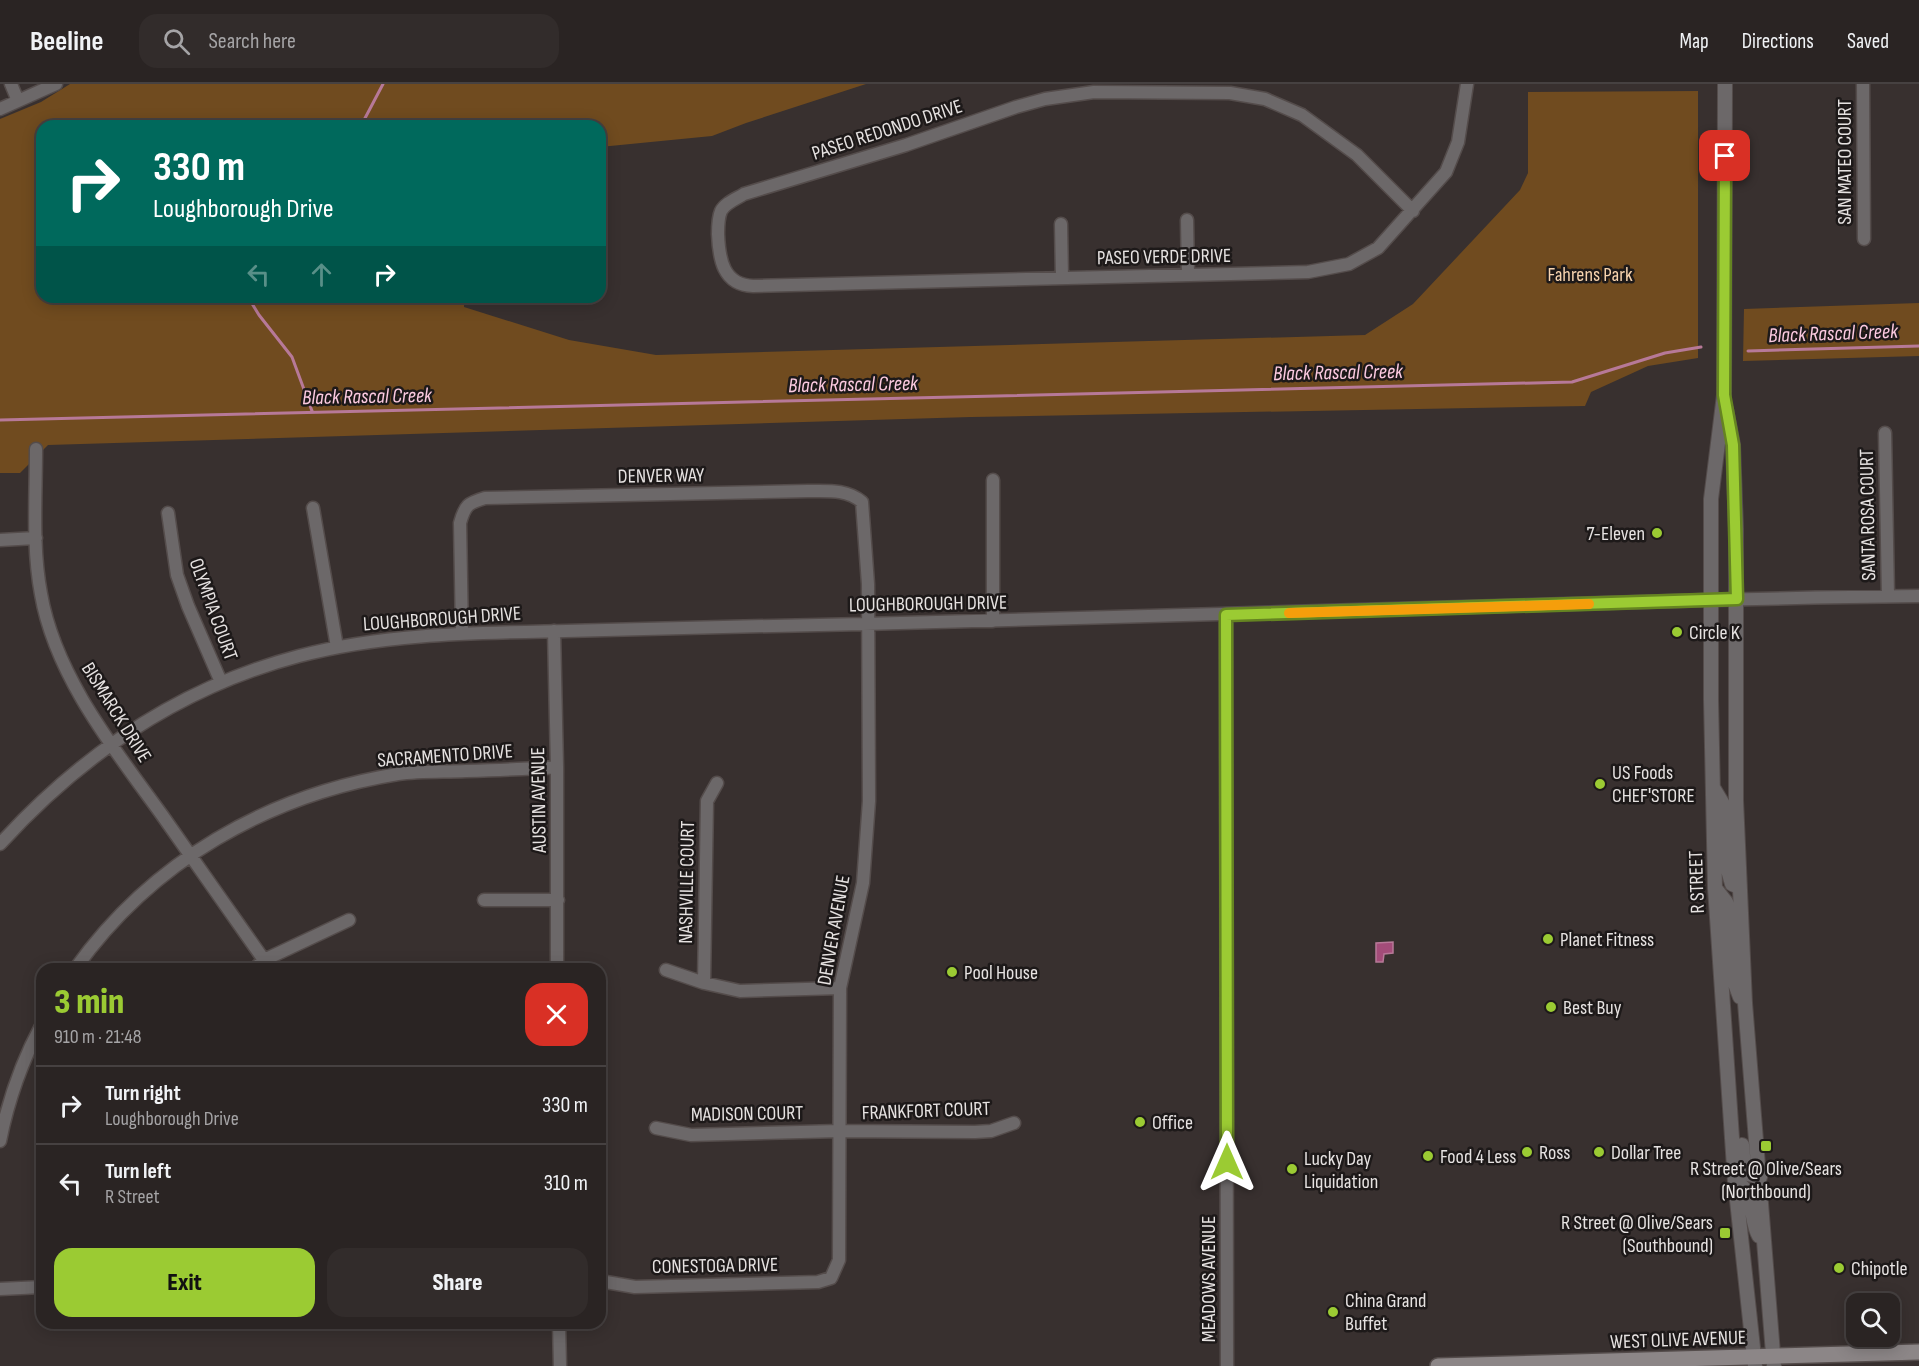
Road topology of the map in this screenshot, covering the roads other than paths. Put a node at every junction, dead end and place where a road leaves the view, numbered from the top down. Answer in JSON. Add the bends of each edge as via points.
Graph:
{"nodes":[{"id":1,"x":11,"y":84,"type":"edge"},
{"id":2,"x":56,"y":84,"type":"edge"},
{"id":3,"x":1467,"y":84,"type":"edge"},
{"id":4,"x":1725,"y":84,"type":"edge"},
{"id":5,"x":1863,"y":84,"type":"edge"},
{"id":6,"x":1136,"y":88,"type":"edge"},
{"id":7,"x":18,"y":101,"type":"junction"},
{"id":8,"x":0,"y":109,"type":"edge"},
{"id":9,"x":1413,"y":211,"type":"junction"},
{"id":10,"x":1187,"y":220,"type":"dead end"},
{"id":11,"x":1061,"y":224,"type":"dead end"},
{"id":12,"x":1864,"y":240,"type":"dead end"},
{"id":13,"x":1188,"y":275,"type":"junction"},
{"id":14,"x":1062,"y":278,"type":"junction"},
{"id":15,"x":753,"y":286,"type":"joint"},
{"id":16,"x":1724,"y":395,"type":"junction"},
{"id":17,"x":1884,"y":433,"type":"dead end"},
{"id":18,"x":36,"y":449,"type":"dead end"},
{"id":19,"x":993,"y":480,"type":"dead end"},
{"id":20,"x":313,"y":508,"type":"dead end"},
{"id":21,"x":168,"y":513,"type":"dead end"},
{"id":22,"x":36,"y":538,"type":"junction"},
{"id":23,"x":0,"y":540,"type":"edge"},
{"id":24,"x":1888,"y":596,"type":"junction"},
{"id":25,"x":1919,"y":596,"type":"edge"},
{"id":26,"x":1737,"y":599,"type":"junction"},
{"id":27,"x":1712,"y":600,"type":"junction"},
{"id":28,"x":1226,"y":615,"type":"junction"},
{"id":29,"x":993,"y":621,"type":"junction"},
{"id":30,"x":867,"y":624,"type":"junction"},
{"id":31,"x":554,"y":631,"type":"junction"},
{"id":32,"x":462,"y":634,"type":"junction"},
{"id":33,"x":337,"y":647,"type":"junction"},
{"id":34,"x":221,"y":682,"type":"junction"},
{"id":35,"x":111,"y":743,"type":"junction"},
{"id":36,"x":557,"y":767,"type":"junction"},
{"id":37,"x":717,"y":783,"type":"dead end"},
{"id":38,"x":1713,"y":787,"type":"junction"},
{"id":39,"x":0,"y":844,"type":"edge"},
{"id":40,"x":190,"y":855,"type":"junction"},
{"id":41,"x":1739,"y":887,"type":"junction"},
{"id":42,"x":1715,"y":888,"type":"junction"},
{"id":43,"x":484,"y":900,"type":"dead end"},
{"id":44,"x":558,"y":900,"type":"junction"},
{"id":45,"x":349,"y":920,"type":"dead end"},
{"id":46,"x":264,"y":960,"type":"junction"},
{"id":47,"x":79,"y":963,"type":"edge"},
{"id":48,"x":261,"y":963,"type":"edge"},
{"id":49,"x":557,"y":963,"type":"edge"},
{"id":50,"x":666,"y":970,"type":"dead end"},
{"id":51,"x":704,"y":983,"type":"junction"},
{"id":52,"x":840,"y":988,"type":"junction"},
{"id":53,"x":1745,"y":1003,"type":"junction"},
{"id":54,"x":36,"y":1038,"type":"edge"},
{"id":55,"x":1729,"y":1079,"type":"junction"},
{"id":56,"x":1014,"y":1123,"type":"dead end"},
{"id":57,"x":656,"y":1128,"type":"dead end"},
{"id":58,"x":839,"y":1131,"type":"junction"},
{"id":59,"x":0,"y":1141,"type":"edge"},
{"id":60,"x":1760,"y":1177,"type":"junction"},
{"id":61,"x":1735,"y":1182,"type":"junction"},
{"id":62,"x":1764,"y":1243,"type":"junction"},
{"id":63,"x":831,"y":1278,"type":"joint"},
{"id":64,"x":606,"y":1282,"type":"edge"},
{"id":65,"x":36,"y":1287,"type":"edge"},
{"id":66,"x":0,"y":1289,"type":"edge"},
{"id":67,"x":559,"y":1329,"type":"edge"},
{"id":68,"x":1919,"y":1352,"type":"edge"},
{"id":69,"x":1774,"y":1361,"type":"edge"},
{"id":70,"x":1755,"y":1362,"type":"edge"},
{"id":71,"x":560,"y":1366,"type":"edge"},
{"id":72,"x":1227,"y":1366,"type":"edge"},
{"id":73,"x":1438,"y":1366,"type":"edge"}],
"edges":[{"from":1,"to":7,"type":"street"},
{"from":2,"to":7,"type":"street"},
{"from":3,"to":9,"type":"street","name":"PASEO VERDE DRIVE","via":[[1458,142],[1446,172]]},
{"from":4,"to":16,"type":"street","name":"R STREET"},
{"from":5,"to":12,"type":"street","name":"SAN MATEO COURT"},
{"from":6,"to":9,"type":"street","name":"PASEO REDONDO DRIVE","via":[[1230,93],[1288,107],[1357,155]]},
{"from":6,"to":15,"type":"street","name":"PASEO REDONDO DRIVE","via":[[1044,99],[744,194],[720,214],[719,256],[733,279]]},
{"from":7,"to":8,"type":"street"},
{"from":9,"to":13,"type":"street","name":"PASEO VERDE DRIVE","via":[[1378,248],[1349,264],[1308,272]]},
{"from":10,"to":13,"type":"street"},
{"from":11,"to":14,"type":"street"},
{"from":13,"to":14,"type":"street","name":"PASEO VERDE DRIVE"},
{"from":14,"to":15,"type":"street","name":"PASEO VERDE DRIVE"},
{"from":16,"to":26,"type":"street","name":"R STREET","via":[[1733,445]]},
{"from":16,"to":27,"type":"street","name":"R STREET","via":[[1711,499]]},
{"from":17,"to":24,"type":"street","name":"SANTA ROSA COURT"},
{"from":18,"to":22,"type":"street","name":"BISMARCK DRIVE"},
{"from":19,"to":29,"type":"street"},
{"from":20,"to":33,"type":"street"},
{"from":21,"to":34,"type":"street","name":"OLYMPIA COURT","via":[[177,575]]},
{"from":22,"to":23,"type":"street"},
{"from":22,"to":35,"type":"street","name":"BISMARCK DRIVE","via":[[41,594],[55,640],[74,684]]},
{"from":24,"to":25,"type":"street","name":"LOUGHBOROUGH DRIVE"},
{"from":24,"to":26,"type":"street","name":"LOUGHBOROUGH DRIVE"},
{"from":26,"to":27,"type":"street","name":"LOUGHBOROUGH DRIVE"},
{"from":26,"to":41,"type":"street","name":"R STREET"},
{"from":27,"to":28,"type":"street","name":"LOUGHBOROUGH DRIVE"},
{"from":27,"to":38,"type":"street","name":"R STREET"},
{"from":28,"to":29,"type":"street","name":"LOUGHBOROUGH DRIVE"},
{"from":28,"to":72,"type":"street","name":"MEADOWS AVENUE"},
{"from":29,"to":30,"type":"street","name":"LOUGHBOROUGH DRIVE"},
{"from":30,"to":31,"type":"street","name":"LOUGHBOROUGH DRIVE"},
{"from":30,"to":32,"type":"street","name":"DENVER WAY","via":[[865,522],[862,502],[854,495],[808,491],[519,497],[485,498],[469,503],[463,512]]},
{"from":30,"to":52,"type":"street","name":"DENVER AVENUE","via":[[868,820],[863,883]]},
{"from":31,"to":32,"type":"street","name":"LOUGHBOROUGH DRIVE"},
{"from":31,"to":36,"type":"street","name":"AUSTIN AVENUE"},
{"from":32,"to":33,"type":"street","name":"LOUGHBOROUGH DRIVE"},
{"from":33,"to":34,"type":"street","name":"LOUGHBOROUGH DRIVE","via":[[270,664]]},
{"from":34,"to":35,"type":"street","name":"LOUGHBOROUGH DRIVE","via":[[161,711]]},
{"from":35,"to":39,"type":"street","name":"LOUGHBOROUGH DRIVE","via":[[43,798]]},
{"from":35,"to":40,"type":"street","name":"BISMARCK DRIVE"},
{"from":36,"to":40,"type":"street","name":"SACRAMENTO DRIVE","via":[[399,774],[355,783],[269,811]]},
{"from":36,"to":44,"type":"street","name":"AUSTIN AVENUE"},
{"from":37,"to":51,"type":"street","name":"NASHVILLE COURT","via":[[706,801]]},
{"from":38,"to":41,"type":"street","via":[[1722,804],[1728,873],[1732,884]]},
{"from":38,"to":42,"type":"street","name":"R STREET"},
{"from":40,"to":46,"type":"street","name":"BISMARCK DRIVE"},
{"from":40,"to":47,"type":"street","name":"SACRAMENTO DRIVE","via":[[125,910]]},
{"from":41,"to":53,"type":"street","name":"R STREET"},
{"from":42,"to":53,"type":"street","via":[[1729,910],[1734,981]]},
{"from":42,"to":55,"type":"street","name":"R STREET"},
{"from":43,"to":44,"type":"street"},
{"from":44,"to":49,"type":"street","name":"AUSTIN AVENUE"},
{"from":45,"to":46,"type":"street"},
{"from":46,"to":48,"type":"street"},
{"from":50,"to":51,"type":"street"},
{"from":51,"to":52,"type":"street","via":[[740,991]]},
{"from":52,"to":58,"type":"street","name":"DENVER AVENUE"},
{"from":53,"to":60,"type":"street","name":"R STREET"},
{"from":54,"to":59,"type":"street","via":[[20,1074]]},
{"from":55,"to":60,"type":"street","via":[[1737,1093],[1744,1166],[1748,1174]]},
{"from":55,"to":61,"type":"street","name":"R STREET"},
{"from":56,"to":58,"type":"street","name":"FRANKFORT COURT","via":[[975,1132]]},
{"from":57,"to":58,"type":"street","name":"MADISON COURT","via":[[691,1135]]},
{"from":58,"to":63,"type":"street","name":"DENVER AVENUE","via":[[839,1260]]},
{"from":60,"to":62,"type":"street","name":"R STREET"},
{"from":61,"to":62,"type":"street","via":[[1747,1192],[1756,1232]]},
{"from":61,"to":70,"type":"street","name":"R STREET"},
{"from":62,"to":69,"type":"street","name":"R STREET"},
{"from":63,"to":64,"type":"street","name":"CONESTOGA DRIVE","via":[[818,1282],[634,1287]]},
{"from":65,"to":66,"type":"street"},
{"from":67,"to":71,"type":"street"},
{"from":68,"to":69,"type":"main road","name":"WEST OLIVE AVENUE"},
{"from":69,"to":70,"type":"main road","name":"WEST OLIVE AVENUE"},
{"from":70,"to":73,"type":"main road","name":"WEST OLIVE AVENUE"}]}
